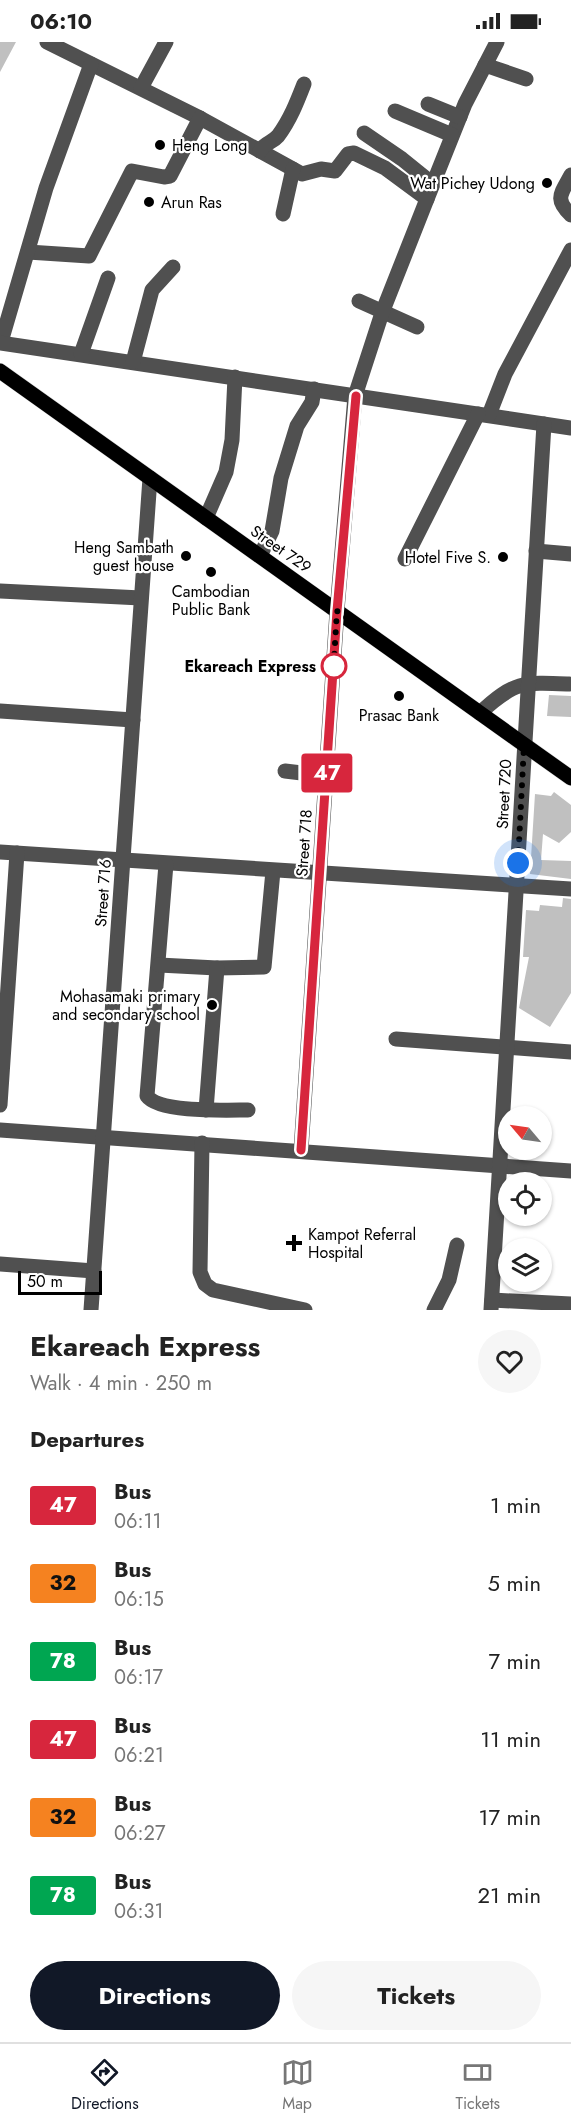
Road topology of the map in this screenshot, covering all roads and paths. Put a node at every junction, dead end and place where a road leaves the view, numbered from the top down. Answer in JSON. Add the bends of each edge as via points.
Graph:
{"nodes":[{"id":1,"x":47,"y":42,"type":"edge"},
{"id":2,"x":166,"y":42,"type":"edge"},
{"id":3,"x":494,"y":43,"type":"edge"},
{"id":4,"x":91,"y":64,"type":"junction"},
{"id":5,"x":485,"y":65,"type":"junction"},
{"id":6,"x":526,"y":79,"type":"dead end"},
{"id":7,"x":304,"y":84,"type":"dead end"},
{"id":8,"x":141,"y":88,"type":"junction"},
{"id":9,"x":428,"y":104,"type":"dead end"},
{"id":10,"x":395,"y":111,"type":"dead end"},
{"id":11,"x":460,"y":117,"type":"junction"},
{"id":12,"x":200,"y":118,"type":"junction"},
{"id":13,"x":364,"y":133,"type":"dead end"},
{"id":14,"x":452,"y":135,"type":"junction"},
{"id":15,"x":260,"y":151,"type":"junction"},
{"id":16,"x":292,"y":169,"type":"junction"},
{"id":17,"x":571,"y":175,"type":"edge"},
{"id":18,"x":433,"y":184,"type":"junction"},
{"id":19,"x":427,"y":199,"type":"junction"},
{"id":20,"x":283,"y":214,"type":"dead end"},
{"id":21,"x":571,"y":215,"type":"edge"},
{"id":22,"x":571,"y":250,"type":"edge"},
{"id":23,"x":28,"y":252,"type":"junction"},
{"id":24,"x":173,"y":267,"type":"dead end"},
{"id":25,"x":108,"y":279,"type":"dead end"},
{"id":26,"x":359,"y":302,"type":"dead end"},
{"id":27,"x":382,"y":313,"type":"junction"},
{"id":28,"x":417,"y":327,"type":"dead end"},
{"id":29,"x":0,"y":343,"type":"edge"},
{"id":30,"x":81,"y":354,"type":"junction"},
{"id":31,"x":133,"y":362,"type":"junction"},
{"id":32,"x":0,"y":371,"type":"edge"},
{"id":33,"x":235,"y":377,"type":"junction"},
{"id":34,"x":314,"y":389,"type":"junction"},
{"id":35,"x":356,"y":396,"type":"junction"},
{"id":36,"x":483,"y":415,"type":"junction"},
{"id":37,"x":544,"y":424,"type":"junction"},
{"id":38,"x":571,"y":428,"type":"edge"},
{"id":39,"x":150,"y":478,"type":"junction"},
{"id":40,"x":206,"y":518,"type":"junction"},
{"id":41,"x":536,"y":551,"type":"junction"},
{"id":42,"x":571,"y":554,"type":"edge"},
{"id":43,"x":260,"y":556,"type":"junction"},
{"id":44,"x":405,"y":559,"type":"dead end"},
{"id":45,"x":0,"y":591,"type":"edge"},
{"id":46,"x":141,"y":598,"type":"junction"},
{"id":47,"x":337,"y":611,"type":"junction"},
{"id":48,"x":528,"y":682,"type":"junction"},
{"id":49,"x":569,"y":684,"type":"dead end"},
{"id":50,"x":0,"y":711,"type":"edge"},
{"id":51,"x":480,"y":713,"type":"junction"},
{"id":52,"x":133,"y":720,"type":"junction"},
{"id":53,"x":524,"y":745,"type":"junction"},
{"id":54,"x":285,"y":771,"type":"dead end"},
{"id":55,"x":327,"y":776,"type":"junction"},
{"id":56,"x":571,"y":778,"type":"edge"},
{"id":57,"x":0,"y":852,"type":"edge"},
{"id":58,"x":16,"y":853,"type":"junction"},
{"id":59,"x":123,"y":860,"type":"junction"},
{"id":60,"x":166,"y":864,"type":"junction"},
{"id":61,"x":273,"y":871,"type":"junction"},
{"id":62,"x":320,"y":874,"type":"junction"},
{"id":63,"x":517,"y":886,"type":"junction"},
{"id":64,"x":571,"y":889,"type":"edge"},
{"id":65,"x":159,"y":965,"type":"junction"},
{"id":66,"x":217,"y":968,"type":"junction"},
{"id":67,"x":396,"y":1039,"type":"dead end"},
{"id":68,"x":508,"y":1047,"type":"junction"},
{"id":69,"x":571,"y":1052,"type":"edge"},
{"id":70,"x":0,"y":1105,"type":"edge"},
{"id":71,"x":206,"y":1110,"type":"junction"},
{"id":72,"x":249,"y":1110,"type":"dead end"},
{"id":73,"x":0,"y":1130,"type":"edge"},
{"id":74,"x":104,"y":1136,"type":"junction"},
{"id":75,"x":202,"y":1143,"type":"junction"},
{"id":76,"x":301,"y":1150,"type":"junction"},
{"id":77,"x":501,"y":1167,"type":"junction"},
{"id":78,"x":571,"y":1171,"type":"edge"},
{"id":79,"x":457,"y":1245,"type":"dead end"},
{"id":80,"x":0,"y":1264,"type":"edge"},
{"id":81,"x":94,"y":1271,"type":"junction"},
{"id":82,"x":571,"y":1304,"type":"edge"},
{"id":83,"x":492,"y":1305,"type":"edge"},
{"id":84,"x":91,"y":1310,"type":"edge"},
{"id":85,"x":305,"y":1310,"type":"edge"},
{"id":86,"x":434,"y":1310,"type":"edge"}],
"edges":[{"from":1,"to":4,"type":"street"},
{"from":2,"to":8,"type":"street"},
{"from":3,"to":5,"type":"street","name":"Street 718"},
{"from":4,"to":8,"type":"street"},
{"from":4,"to":23,"type":"street","via":[[46,188]]},
{"from":5,"to":6,"type":"street"},
{"from":5,"to":11,"type":"street","name":"Street 718"},
{"from":7,"to":15,"type":"street","via":[[286,125]]},
{"from":8,"to":12,"type":"street"},
{"from":9,"to":11,"type":"street"},
{"from":10,"to":14,"type":"street"},
{"from":11,"to":14,"type":"street","name":"Street 718"},
{"from":12,"to":15,"type":"street"},
{"from":12,"to":23,"type":"street","via":[[171,176],[132,171],[89,256]]},
{"from":13,"to":18,"type":"street"},
{"from":14,"to":18,"type":"street","name":"Street 718"},
{"from":15,"to":16,"type":"street"},
{"from":16,"to":19,"type":"street","via":[[302,174],[321,168],[335,171],[348,154],[354,153],[385,168]]},
{"from":16,"to":20,"type":"street"},
{"from":17,"to":21,"type":"street","via":[[559,200]]},
{"from":18,"to":19,"type":"street","name":"Street 718"},
{"from":19,"to":27,"type":"street","name":"Street 718"},
{"from":22,"to":36,"type":"street"},
{"from":23,"to":29,"type":"street"},
{"from":24,"to":31,"type":"street","via":[[152,290]]},
{"from":25,"to":30,"type":"street"},
{"from":26,"to":27,"type":"street"},
{"from":27,"to":28,"type":"street"},
{"from":27,"to":35,"type":"street","name":"Street 718"},
{"from":29,"to":30,"type":"street"},
{"from":30,"to":31,"type":"street"},
{"from":31,"to":33,"type":"street"},
{"from":32,"to":39,"type":"main road","name":"Street 729"},
{"from":33,"to":34,"type":"street"},
{"from":33,"to":40,"type":"street","via":[[226,472]]},
{"from":34,"to":35,"type":"street"},
{"from":34,"to":43,"type":"street","via":[[312,402],[297,426],[281,478],[272,531]]},
{"from":35,"to":36,"type":"street"},
{"from":35,"to":47,"type":"street","name":"Street 718"},
{"from":36,"to":37,"type":"street"},
{"from":36,"to":44,"type":"street"},
{"from":37,"to":38,"type":"street"},
{"from":37,"to":41,"type":"street","name":"Street 720"},
{"from":39,"to":40,"type":"main road","name":"Street 729"},
{"from":39,"to":46,"type":"street","name":"Street 716"},
{"from":40,"to":43,"type":"main road","name":"Street 729"},
{"from":41,"to":42,"type":"street"},
{"from":41,"to":48,"type":"street","name":"Street 720"},
{"from":43,"to":47,"type":"main road","name":"Street 729"},
{"from":45,"to":46,"type":"street"},
{"from":46,"to":52,"type":"street","name":"Street 716"},
{"from":47,"to":51,"type":"main road","name":"Street 729"},
{"from":47,"to":55,"type":"street","name":"Street 718"},
{"from":48,"to":49,"type":"street"},
{"from":48,"to":51,"type":"street","via":[[501,694]]},
{"from":48,"to":53,"type":"street","name":"Street 720"},
{"from":50,"to":52,"type":"street"},
{"from":51,"to":53,"type":"main road","name":"Street 729"},
{"from":52,"to":59,"type":"street","name":"Street 716"},
{"from":53,"to":56,"type":"main road","name":"Street 729"},
{"from":53,"to":63,"type":"street","name":"Street 720"},
{"from":54,"to":55,"type":"street"},
{"from":55,"to":62,"type":"street","name":"Street 718"},
{"from":57,"to":58,"type":"street"},
{"from":58,"to":59,"type":"street"},
{"from":58,"to":70,"type":"street"},
{"from":59,"to":60,"type":"street"},
{"from":59,"to":74,"type":"street","name":"Street 716"},
{"from":60,"to":61,"type":"street"},
{"from":60,"to":65,"type":"street"},
{"from":61,"to":62,"type":"street"},
{"from":61,"to":66,"type":"street","via":[[264,967]]},
{"from":62,"to":63,"type":"street"},
{"from":62,"to":76,"type":"street","name":"Street 718"},
{"from":63,"to":64,"type":"street"},
{"from":63,"to":68,"type":"street","name":"Street 720"},
{"from":65,"to":66,"type":"street"},
{"from":65,"to":71,"type":"street","via":[[147,1096],[156,1104]]},
{"from":66,"to":71,"type":"street"},
{"from":67,"to":68,"type":"street"},
{"from":68,"to":69,"type":"street"},
{"from":68,"to":77,"type":"street","name":"Street 720"},
{"from":71,"to":72,"type":"street"},
{"from":73,"to":74,"type":"street"},
{"from":74,"to":75,"type":"street"},
{"from":74,"to":81,"type":"street","name":"Street 716"},
{"from":75,"to":76,"type":"street"},
{"from":75,"to":85,"type":"street","via":[[200,1272],[205,1284],[224,1293]]},
{"from":76,"to":77,"type":"street"},
{"from":77,"to":78,"type":"street"},
{"from":77,"to":83,"type":"street","name":"Street 720"},
{"from":79,"to":86,"type":"street","via":[[449,1280]]},
{"from":80,"to":81,"type":"street"},
{"from":81,"to":84,"type":"street","name":"Street 716"},
{"from":82,"to":83,"type":"street"}]}
